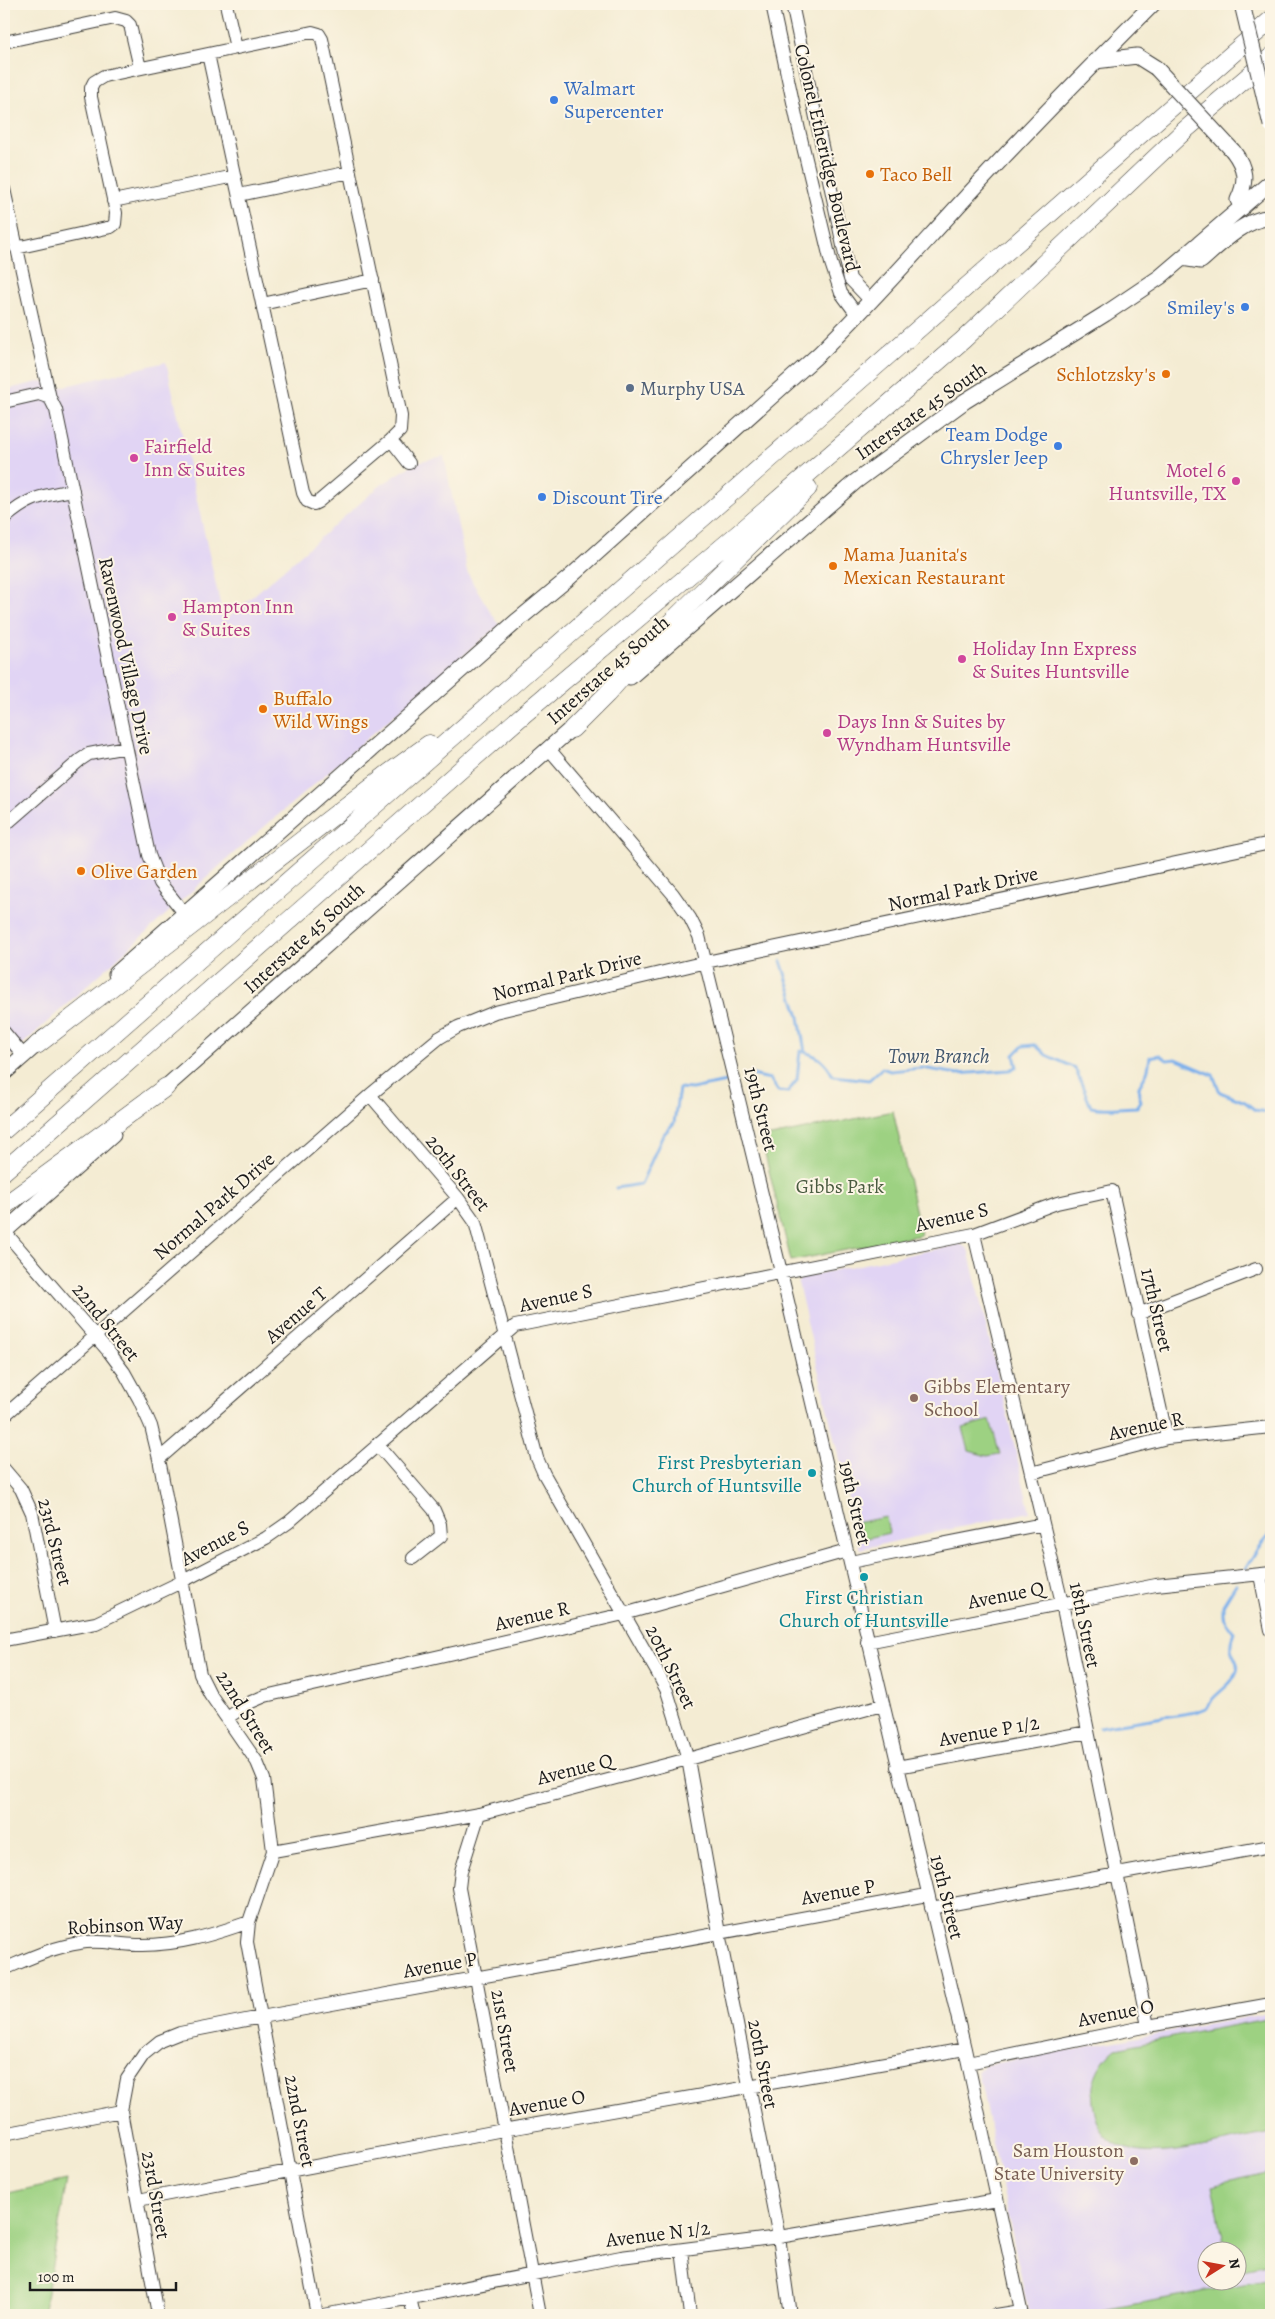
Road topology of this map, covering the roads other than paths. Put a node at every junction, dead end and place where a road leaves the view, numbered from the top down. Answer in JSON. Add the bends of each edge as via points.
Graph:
{"nodes":[{"id":1,"x":226,"y":4,"type":"edge"},
{"id":2,"x":772,"y":4,"type":"edge"},
{"id":3,"x":792,"y":4,"type":"edge"},
{"id":4,"x":1153,"y":4,"type":"edge"},
{"id":5,"x":1242,"y":4,"type":"edge"},
{"id":6,"x":1271,"y":20,"type":"edge"},
{"id":7,"x":4,"y":42,"type":"edge"},
{"id":8,"x":236,"y":48,"type":"junction"},
{"id":9,"x":208,"y":54,"type":"junction"},
{"id":10,"x":1271,"y":57,"type":"edge"},
{"id":11,"x":1095,"y":61,"type":"junction"},
{"id":12,"x":140,"y":68,"type":"junction"},
{"id":13,"x":818,"y":126,"type":"junction"},
{"id":14,"x":1271,"y":126,"type":"edge"},
{"id":15,"x":798,"y":130,"type":"junction"},
{"id":16,"x":1271,"y":134,"type":"edge"},
{"id":17,"x":350,"y":172,"type":"junction"},
{"id":18,"x":234,"y":176,"type":"junction"},
{"id":19,"x":1271,"y":182,"type":"edge"},
{"id":20,"x":4,"y":189,"type":"edge"},
{"id":21,"x":239,"y":195,"type":"junction"},
{"id":22,"x":113,"y":202,"type":"junction"},
{"id":23,"x":1242,"y":208,"type":"junction"},
{"id":24,"x":1271,"y":218,"type":"edge"},
{"id":25,"x":16,"y":248,"type":"junction"},
{"id":26,"x":1182,"y":258,"type":"junction"},
{"id":27,"x":373,"y":280,"type":"junction"},
{"id":28,"x":871,"y":301,"type":"junction"},
{"id":29,"x":262,"y":304,"type":"junction"},
{"id":30,"x":858,"y":316,"type":"junction"},
{"id":31,"x":963,"y":340,"type":"junction"},
{"id":32,"x":50,"y":398,"type":"junction"},
{"id":33,"x":4,"y":402,"type":"edge"},
{"id":34,"x":391,"y":440,"type":"junction"},
{"id":35,"x":409,"y":463,"type":"dead end"},
{"id":36,"x":73,"y":490,"type":"junction"},
{"id":37,"x":4,"y":519,"type":"edge"},
{"id":38,"x":511,"y":686,"type":"junction"},
{"id":39,"x":572,"y":729,"type":"junction"},
{"id":40,"x":126,"y":747,"type":"junction"},
{"id":41,"x":549,"y":748,"type":"junction"},
{"id":42,"x":4,"y":826,"type":"edge"},
{"id":43,"x":1271,"y":843,"type":"edge"},
{"id":44,"x":185,"y":914,"type":"junction"},
{"id":45,"x":706,"y":962,"type":"junction"},
{"id":46,"x":4,"y":1032,"type":"edge"},
{"id":47,"x":30,"y":1050,"type":"junction"},
{"id":48,"x":4,"y":1073,"type":"edge"},
{"id":49,"x":166,"y":1087,"type":"junction"},
{"id":50,"x":370,"y":1095,"type":"junction"},
{"id":51,"x":4,"y":1130,"type":"edge"},
{"id":52,"x":4,"y":1170,"type":"edge"},
{"id":53,"x":1112,"y":1191,"type":"joint"},
{"id":54,"x":458,"y":1198,"type":"junction"},
{"id":55,"x":4,"y":1206,"type":"edge"},
{"id":56,"x":4,"y":1232,"type":"edge"},
{"id":57,"x":974,"y":1234,"type":"junction"},
{"id":58,"x":1256,"y":1269,"type":"dead end"},
{"id":59,"x":781,"y":1272,"type":"junction"},
{"id":60,"x":1138,"y":1314,"type":"junction"},
{"id":61,"x":504,"y":1335,"type":"junction"},
{"id":62,"x":95,"y":1336,"type":"junction"},
{"id":63,"x":4,"y":1416,"type":"edge"},
{"id":64,"x":1271,"y":1428,"type":"edge"},
{"id":65,"x":1167,"y":1438,"type":"junction"},
{"id":66,"x":377,"y":1444,"type":"junction"},
{"id":67,"x":159,"y":1460,"type":"junction"},
{"id":68,"x":4,"y":1469,"type":"edge"},
{"id":69,"x":1031,"y":1473,"type":"junction"},
{"id":70,"x":1043,"y":1524,"type":"junction"},
{"id":71,"x":848,"y":1557,"type":"junction"},
{"id":72,"x":413,"y":1558,"type":"dead end"},
{"id":73,"x":1266,"y":1574,"type":"edge"},
{"id":74,"x":181,"y":1582,"type":"junction"},
{"id":75,"x":1062,"y":1603,"type":"junction"},
{"id":76,"x":624,"y":1614,"type":"junction"},
{"id":77,"x":1271,"y":1630,"type":"edge"},
{"id":78,"x":55,"y":1631,"type":"junction"},
{"id":79,"x":4,"y":1640,"type":"edge"},
{"id":80,"x":868,"y":1642,"type":"junction"},
{"id":81,"x":882,"y":1705,"type":"junction"},
{"id":82,"x":227,"y":1718,"type":"junction"},
{"id":83,"x":1088,"y":1732,"type":"junction"},
{"id":84,"x":688,"y":1759,"type":"junction"},
{"id":85,"x":897,"y":1766,"type":"junction"},
{"id":86,"x":479,"y":1814,"type":"junction"},
{"id":87,"x":1271,"y":1846,"type":"edge"},
{"id":88,"x":273,"y":1851,"type":"junction"},
{"id":89,"x":1117,"y":1874,"type":"junction"},
{"id":90,"x":927,"y":1895,"type":"junction"},
{"id":91,"x":931,"y":1908,"type":"junction"},
{"id":92,"x":249,"y":1922,"type":"junction"},
{"id":93,"x":718,"y":1933,"type":"junction"},
{"id":94,"x":4,"y":1969,"type":"edge"},
{"id":95,"x":476,"y":1978,"type":"junction"},
{"id":96,"x":1271,"y":2004,"type":"edge"},
{"id":97,"x":261,"y":2017,"type":"junction"},
{"id":98,"x":1148,"y":2026,"type":"junction"},
{"id":99,"x":965,"y":2049,"type":"junction"},
{"id":100,"x":968,"y":2062,"type":"junction"},
{"id":101,"x":748,"y":2086,"type":"junction"},
{"id":102,"x":121,"y":2112,"type":"junction"},
{"id":103,"x":504,"y":2130,"type":"junction"},
{"id":104,"x":4,"y":2134,"type":"edge"},
{"id":105,"x":290,"y":2170,"type":"junction"},
{"id":106,"x":138,"y":2200,"type":"junction"},
{"id":107,"x":997,"y":2200,"type":"junction"},
{"id":108,"x":779,"y":2237,"type":"junction"},
{"id":109,"x":682,"y":2250,"type":"junction"},
{"id":110,"x":531,"y":2273,"type":"junction"},
{"id":111,"x":410,"y":2298,"type":"junction"},
{"id":112,"x":1021,"y":2313,"type":"edge"},
{"id":113,"x":156,"y":2315,"type":"edge"},
{"id":114,"x":317,"y":2315,"type":"edge"},
{"id":115,"x":324,"y":2315,"type":"edge"},
{"id":116,"x":414,"y":2315,"type":"edge"},
{"id":117,"x":540,"y":2315,"type":"edge"},
{"id":118,"x":690,"y":2315,"type":"edge"},
{"id":119,"x":790,"y":2315,"type":"edge"},
{"id":120,"x":996,"y":2315,"type":"edge"}],
"edges":[{"from":1,"to":8,"type":"street"},
{"from":2,"to":15,"type":"street","name":"Colonel Etheridge Boulevard"},
{"from":3,"to":13,"type":"street","name":"Colonel Etheridge Boulevard"},
{"from":4,"to":11,"type":"main road"},
{"from":5,"to":14,"type":"main road","bridge":true},
{"from":6,"to":38,"type":"highway"},
{"from":7,"to":12,"type":"street","via":[[115,18],[126,21],[130,26]]},
{"from":8,"to":9,"type":"street"},
{"from":8,"to":17,"type":"street","via":[[312,32],[319,34]]},
{"from":9,"to":12,"type":"street"},
{"from":9,"to":18,"type":"street"},
{"from":10,"to":31,"type":"highway","via":[[1185,130]]},
{"from":11,"to":23,"type":"main road","bridge":true,"via":[[1137,56],[1156,68],[1242,163],[1244,187],[1238,200]]},
{"from":11,"to":28,"type":"main road"},
{"from":12,"to":22,"type":"street","via":[[98,78],[91,88]]},
{"from":13,"to":15,"type":"street"},
{"from":13,"to":28,"type":"street","name":"Colonel Etheridge Boulevard","via":[[850,279]]},
{"from":14,"to":16,"type":"main road"},
{"from":15,"to":30,"type":"street","name":"Colonel Etheridge Boulevard","via":[[831,263],[841,293]]},
{"from":17,"to":21,"type":"street"},
{"from":17,"to":27,"type":"street"},
{"from":18,"to":21,"type":"street"},
{"from":18,"to":22,"type":"street"},
{"from":19,"to":23,"type":"main road","name":"Interstate 45 South"},
{"from":20,"to":25,"type":"street","name":"Ravenwood Village Drive"},
{"from":21,"to":29,"type":"street"},
{"from":22,"to":25,"type":"street","via":[[117,219],[111,227]]},
{"from":23,"to":26,"type":"main road","name":"Interstate 45 South"},
{"from":24,"to":26,"type":"main road","via":[[1250,222],[1201,260]]},
{"from":25,"to":32,"type":"street","name":"Ravenwood Village Drive"},
{"from":26,"to":39,"type":"main road","name":"Interstate 45 South","via":[[1105,314],[966,401],[855,482]]},
{"from":27,"to":29,"type":"street"},
{"from":27,"to":34,"type":"street","via":[[401,416],[400,430]]},
{"from":28,"to":30,"type":"main road"},
{"from":29,"to":34,"type":"street","via":[[307,501],[318,502]]},
{"from":30,"to":44,"type":"main road","via":[[577,571]]},
{"from":31,"to":39,"type":"highway","via":[[662,631]]},
{"from":31,"to":52,"type":"highway","via":[[524,714]]},
{"from":32,"to":33,"type":"street","via":[[39,394]]},
{"from":32,"to":36,"type":"street","name":"Ravenwood Village Drive","via":[[56,410]]},
{"from":34,"to":35,"type":"street"},
{"from":36,"to":37,"type":"street","via":[[34,498]]},
{"from":36,"to":40,"type":"street","name":"Ravenwood Village Drive"},
{"from":38,"to":47,"type":"highway","via":[[385,776]]},
{"from":38,"to":51,"type":"highway"},
{"from":39,"to":41,"type":"main road","name":"Interstate 45 South"},
{"from":40,"to":42,"type":"street","via":[[89,754]]},
{"from":40,"to":44,"type":"street","name":"Ravenwood Village Drive","via":[[153,869]]},
{"from":41,"to":45,"type":"street","name":"19th Street","via":[[681,904],[699,936]]},
{"from":41,"to":49,"type":"main road","name":"Interstate 45 South"},
{"from":43,"to":45,"type":"street","name":"Normal Park Drive"},
{"from":44,"to":47,"type":"main road"},
{"from":45,"to":50,"type":"street","name":"Normal Park Drive","via":[[475,1019],[439,1038]]},
{"from":45,"to":59,"type":"street","name":"19th Street"},
{"from":46,"to":47,"type":"street"},
{"from":47,"to":48,"type":"main road"},
{"from":49,"to":55,"type":"highway"},
{"from":49,"to":56,"type":"main road","name":"Interstate 45 South"},
{"from":50,"to":54,"type":"street","name":"20th Street"},
{"from":50,"to":62,"type":"street","name":"Normal Park Drive"},
{"from":53,"to":57,"type":"street","name":"Avenue S","via":[[1057,1204]]},
{"from":53,"to":60,"type":"street","name":"17th Street"},
{"from":54,"to":61,"type":"street","name":"20th Street","via":[[475,1222]]},
{"from":54,"to":67,"type":"street","name":"Avenue T"},
{"from":56,"to":62,"type":"street","name":"22nd Street"},
{"from":57,"to":59,"type":"street","name":"Avenue S"},
{"from":57,"to":69,"type":"street","name":"18th Street"},
{"from":58,"to":60,"type":"street"},
{"from":59,"to":61,"type":"street","name":"Avenue S","via":[[514,1326]]},
{"from":59,"to":71,"type":"street","name":"19th Street"},
{"from":60,"to":65,"type":"street","name":"17th Street"},
{"from":61,"to":66,"type":"street","name":"Avenue S"},
{"from":61,"to":76,"type":"street","name":"20th Street","via":[[536,1458]]},
{"from":62,"to":63,"type":"street","name":"Normal Park Drive"},
{"from":62,"to":67,"type":"street","name":"22nd Street","via":[[124,1372],[140,1399]]},
{"from":64,"to":65,"type":"street","name":"Avenue R"},
{"from":65,"to":69,"type":"street","name":"Avenue R"},
{"from":66,"to":72,"type":"street","via":[[434,1510],[440,1524],[441,1536]]},
{"from":66,"to":74,"type":"street","name":"Avenue S","via":[[289,1522],[266,1538]]},
{"from":67,"to":74,"type":"street","name":"22nd Street"},
{"from":68,"to":78,"type":"street","name":"23rd Street","via":[[21,1489],[32,1513]]},
{"from":69,"to":70,"type":"street","name":"18th Street"},
{"from":70,"to":71,"type":"street","name":"Avenue R"},
{"from":70,"to":75,"type":"street","name":"18th Street"},
{"from":71,"to":76,"type":"street","name":"Avenue R"},
{"from":71,"to":80,"type":"street","name":"19th Street"},
{"from":73,"to":75,"type":"street","name":"Avenue Q","via":[[1156,1584]]},
{"from":73,"to":77,"type":"street"},
{"from":74,"to":78,"type":"street","name":"Avenue S","via":[[96,1623]]},
{"from":74,"to":82,"type":"street","name":"22nd Street","via":[[200,1674]]},
{"from":75,"to":80,"type":"street","name":"Avenue Q"},
{"from":75,"to":83,"type":"street","name":"18th Street"},
{"from":76,"to":82,"type":"street","name":"Avenue R","via":[[265,1696]]},
{"from":76,"to":84,"type":"street","name":"20th Street","via":[[667,1691]]},
{"from":78,"to":79,"type":"street","name":"Avenue S"},
{"from":80,"to":81,"type":"street","name":"19th Street"},
{"from":81,"to":84,"type":"street","name":"Avenue Q"},
{"from":81,"to":85,"type":"street","name":"19th Street"},
{"from":82,"to":88,"type":"street","name":"22nd Street","via":[[257,1762],[264,1780]]},
{"from":83,"to":85,"type":"street","name":"Avenue P 1/2"},
{"from":83,"to":89,"type":"street","name":"18th Street"},
{"from":84,"to":86,"type":"street","name":"Avenue Q"},
{"from":84,"to":93,"type":"street","name":"20th Street"},
{"from":85,"to":90,"type":"street","name":"19th Street"},
{"from":86,"to":88,"type":"street","name":"Avenue Q"},
{"from":86,"to":95,"type":"street","name":"21st Street","via":[[461,1871],[459,1888]]},
{"from":87,"to":89,"type":"street"},
{"from":88,"to":92,"type":"street","name":"22nd Street"},
{"from":89,"to":91,"type":"street"},
{"from":89,"to":98,"type":"street","name":"18th Street"},
{"from":90,"to":91,"type":"street","name":"19th Street"},
{"from":90,"to":93,"type":"street","name":"Avenue P"},
{"from":91,"to":99,"type":"street","name":"19th Street"},
{"from":92,"to":94,"type":"street","name":"Robinson Way","via":[[203,1938],[167,1944],[81,1942]]},
{"from":92,"to":97,"type":"street","name":"22nd Street","via":[[248,1942]]},
{"from":93,"to":95,"type":"street","name":"Avenue P"},
{"from":93,"to":101,"type":"street","name":"20th Street"},
{"from":95,"to":97,"type":"street","name":"Avenue P"},
{"from":95,"to":103,"type":"street","name":"21st Street"},
{"from":96,"to":98,"type":"street","name":"Avenue O"},
{"from":97,"to":102,"type":"street","name":"Avenue P","via":[[160,2041],[144,2054],[128,2079]]},
{"from":97,"to":105,"type":"street","name":"22nd Street"},
{"from":98,"to":100,"type":"street","name":"Avenue O"},
{"from":99,"to":100,"type":"street","name":"19th Street"},
{"from":99,"to":101,"type":"street","name":"Avenue O"},
{"from":100,"to":107,"type":"street","name":"19th Street"},
{"from":101,"to":103,"type":"street","name":"Avenue O"},
{"from":101,"to":108,"type":"street","name":"20th Street"},
{"from":102,"to":104,"type":"street"},
{"from":102,"to":106,"type":"street","name":"23rd Street"},
{"from":103,"to":105,"type":"street","name":"Avenue O"},
{"from":103,"to":110,"type":"street","name":"21st Street"},
{"from":105,"to":106,"type":"street","name":"Avenue O"},
{"from":105,"to":114,"type":"street","name":"22nd Street"},
{"from":106,"to":113,"type":"street","name":"23rd Street"},
{"from":107,"to":108,"type":"street","name":"Avenue N 1/2"},
{"from":107,"to":112,"type":"street","name":"19th Street"},
{"from":108,"to":109,"type":"street","name":"Avenue N 1/2"},
{"from":108,"to":119,"type":"street","name":"20th Street"},
{"from":109,"to":110,"type":"street","name":"Avenue N 1/2"},
{"from":109,"to":118,"type":"street"},
{"from":110,"to":111,"type":"street","name":"Avenue N 1/2"},
{"from":110,"to":117,"type":"street","name":"21st Street"},
{"from":111,"to":115,"type":"street","name":"Avenue N 1/2"},
{"from":111,"to":116,"type":"street"},
{"from":112,"to":120,"type":"street"}]}
